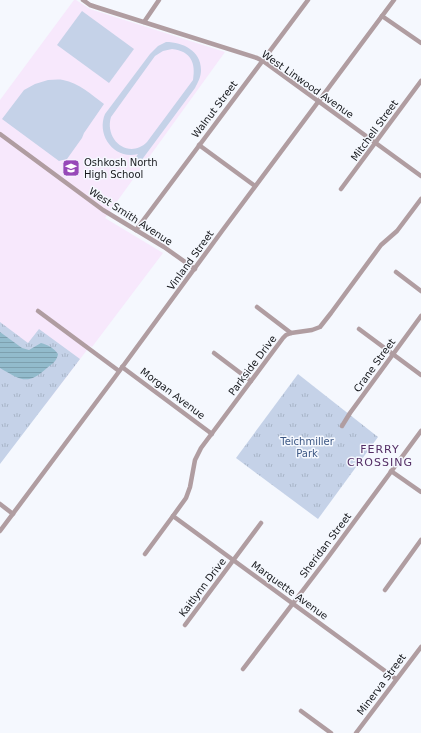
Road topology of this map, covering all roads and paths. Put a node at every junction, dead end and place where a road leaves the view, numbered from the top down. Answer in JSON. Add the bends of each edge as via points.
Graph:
{"nodes":[{"id":1,"x":83,"y":0,"type":"edge"},
{"id":2,"x":160,"y":0,"type":"edge"},
{"id":3,"x":308,"y":0,"type":"edge"},
{"id":4,"x":394,"y":0,"type":"edge"},
{"id":5,"x":382,"y":16,"type":"junction"},
{"id":6,"x":144,"y":22,"type":"junction"},
{"id":7,"x":421,"y":43,"type":"edge"},
{"id":8,"x":263,"y":60,"type":"junction"},
{"id":9,"x":421,"y":81,"type":"edge"},
{"id":10,"x":319,"y":101,"type":"junction"},
{"id":11,"x":0,"y":134,"type":"edge"},
{"id":12,"x":376,"y":143,"type":"junction"},
{"id":13,"x":199,"y":145,"type":"junction"},
{"id":14,"x":421,"y":176,"type":"edge"},
{"id":15,"x":255,"y":186,"type":"junction"},
{"id":16,"x":341,"y":190,"type":"dead end"},
{"id":17,"x":421,"y":199,"type":"edge"},
{"id":18,"x":136,"y":230,"type":"junction"},
{"id":19,"x":195,"y":269,"type":"junction"},
{"id":20,"x":396,"y":272,"type":"dead end"},
{"id":21,"x":421,"y":291,"type":"edge"},
{"id":22,"x":257,"y":307,"type":"dead end"},
{"id":23,"x":38,"y":311,"type":"dead end"},
{"id":24,"x":421,"y":316,"type":"edge"},
{"id":25,"x":359,"y":329,"type":"dead end"},
{"id":26,"x":291,"y":333,"type":"junction"},
{"id":27,"x":214,"y":353,"type":"dead end"},
{"id":28,"x":393,"y":355,"type":"junction"},
{"id":29,"x":121,"y":369,"type":"junction"},
{"id":30,"x":421,"y":375,"type":"edge"},
{"id":31,"x":251,"y":381,"type":"junction"},
{"id":32,"x":342,"y":426,"type":"dead end"},
{"id":33,"x":421,"y":431,"type":"edge"},
{"id":34,"x":212,"y":434,"type":"junction"},
{"id":35,"x":391,"y":471,"type":"junction"},
{"id":36,"x":421,"y":492,"type":"edge"},
{"id":37,"x":0,"y":504,"type":"edge"},
{"id":38,"x":13,"y":514,"type":"junction"},
{"id":39,"x":174,"y":516,"type":"junction"},
{"id":40,"x":261,"y":523,"type":"dead end"},
{"id":41,"x":0,"y":531,"type":"edge"},
{"id":42,"x":421,"y":540,"type":"edge"},
{"id":43,"x":145,"y":554,"type":"dead end"},
{"id":44,"x":234,"y":560,"type":"junction"},
{"id":45,"x":385,"y":590,"type":"dead end"},
{"id":46,"x":293,"y":604,"type":"junction"},
{"id":47,"x":185,"y":625,"type":"dead end"},
{"id":48,"x":421,"y":646,"type":"edge"},
{"id":49,"x":243,"y":669,"type":"dead end"},
{"id":50,"x":396,"y":679,"type":"junction"},
{"id":51,"x":301,"y":711,"type":"dead end"},
{"id":52,"x":331,"y":733,"type":"edge"},
{"id":53,"x":356,"y":733,"type":"edge"}],
"edges":[{"from":1,"to":6,"type":"street","name":"West Linwood Avenue","via":[[93,6]]},
{"from":2,"to":6,"type":"street"},
{"from":3,"to":8,"type":"street","name":"Walnut Street"},
{"from":4,"to":5,"type":"street","name":"Vinland Street"},
{"from":5,"to":7,"type":"street"},
{"from":5,"to":10,"type":"street","name":"Vinland Street"},
{"from":6,"to":8,"type":"street","name":"West Linwood Avenue"},
{"from":8,"to":10,"type":"street","name":"West Linwood Avenue"},
{"from":8,"to":13,"type":"street","name":"Walnut Street"},
{"from":9,"to":12,"type":"street","name":"Mitchell Street"},
{"from":10,"to":12,"type":"street","name":"West Linwood Avenue"},
{"from":10,"to":15,"type":"street","name":"Vinland Street"},
{"from":11,"to":18,"type":"street","name":"West Smith Avenue","via":[[103,210]]},
{"from":12,"to":14,"type":"street","name":"West Linwood Avenue"},
{"from":12,"to":16,"type":"street","name":"Mitchell Street"},
{"from":13,"to":15,"type":"street"},
{"from":13,"to":18,"type":"street","name":"Walnut Street"},
{"from":15,"to":19,"type":"street","name":"Vinland Street"},
{"from":17,"to":26,"type":"street","name":"Parkside Drive","via":[[320,326],[308,331]]},
{"from":18,"to":19,"type":"street","name":"West Smith Avenue"},
{"from":19,"to":29,"type":"street","name":"Vinland Street"},
{"from":20,"to":21,"type":"street"},
{"from":22,"to":26,"type":"street"},
{"from":23,"to":29,"type":"street","name":"Morgan Avenue"},
{"from":24,"to":28,"type":"street","name":"Crane Street"},
{"from":25,"to":28,"type":"street"},
{"from":26,"to":31,"type":"street","name":"Parkside Drive","via":[[283,338]]},
{"from":27,"to":31,"type":"street"},
{"from":28,"to":30,"type":"street"},
{"from":28,"to":32,"type":"street","name":"Crane Street"},
{"from":29,"to":34,"type":"street","name":"Morgan Avenue"},
{"from":29,"to":38,"type":"street","name":"Vinland Street"},
{"from":31,"to":34,"type":"street","name":"Parkside Drive"},
{"from":33,"to":35,"type":"street","name":"Sheridan Street"},
{"from":34,"to":39,"type":"street","name":"Parkside Drive","via":[[201,448],[188,493]]},
{"from":35,"to":36,"type":"street"},
{"from":35,"to":46,"type":"street","name":"Sheridan Street"},
{"from":37,"to":38,"type":"street"},
{"from":38,"to":41,"type":"street","name":"Vinland Street"},
{"from":39,"to":43,"type":"street","name":"Parkside Drive"},
{"from":39,"to":44,"type":"street","name":"Marquette Avenue"},
{"from":40,"to":44,"type":"street","name":"Kaitlynn Drive"},
{"from":42,"to":45,"type":"street"},
{"from":44,"to":46,"type":"street","name":"Marquette Avenue"},
{"from":44,"to":47,"type":"street","name":"Kaitlynn Drive"},
{"from":46,"to":49,"type":"street","name":"Sheridan Street"},
{"from":46,"to":50,"type":"street","name":"Marquette Avenue"},
{"from":48,"to":50,"type":"street","name":"Minerva Street"},
{"from":50,"to":53,"type":"street","name":"Minerva Street"},
{"from":51,"to":52,"type":"street"}]}
